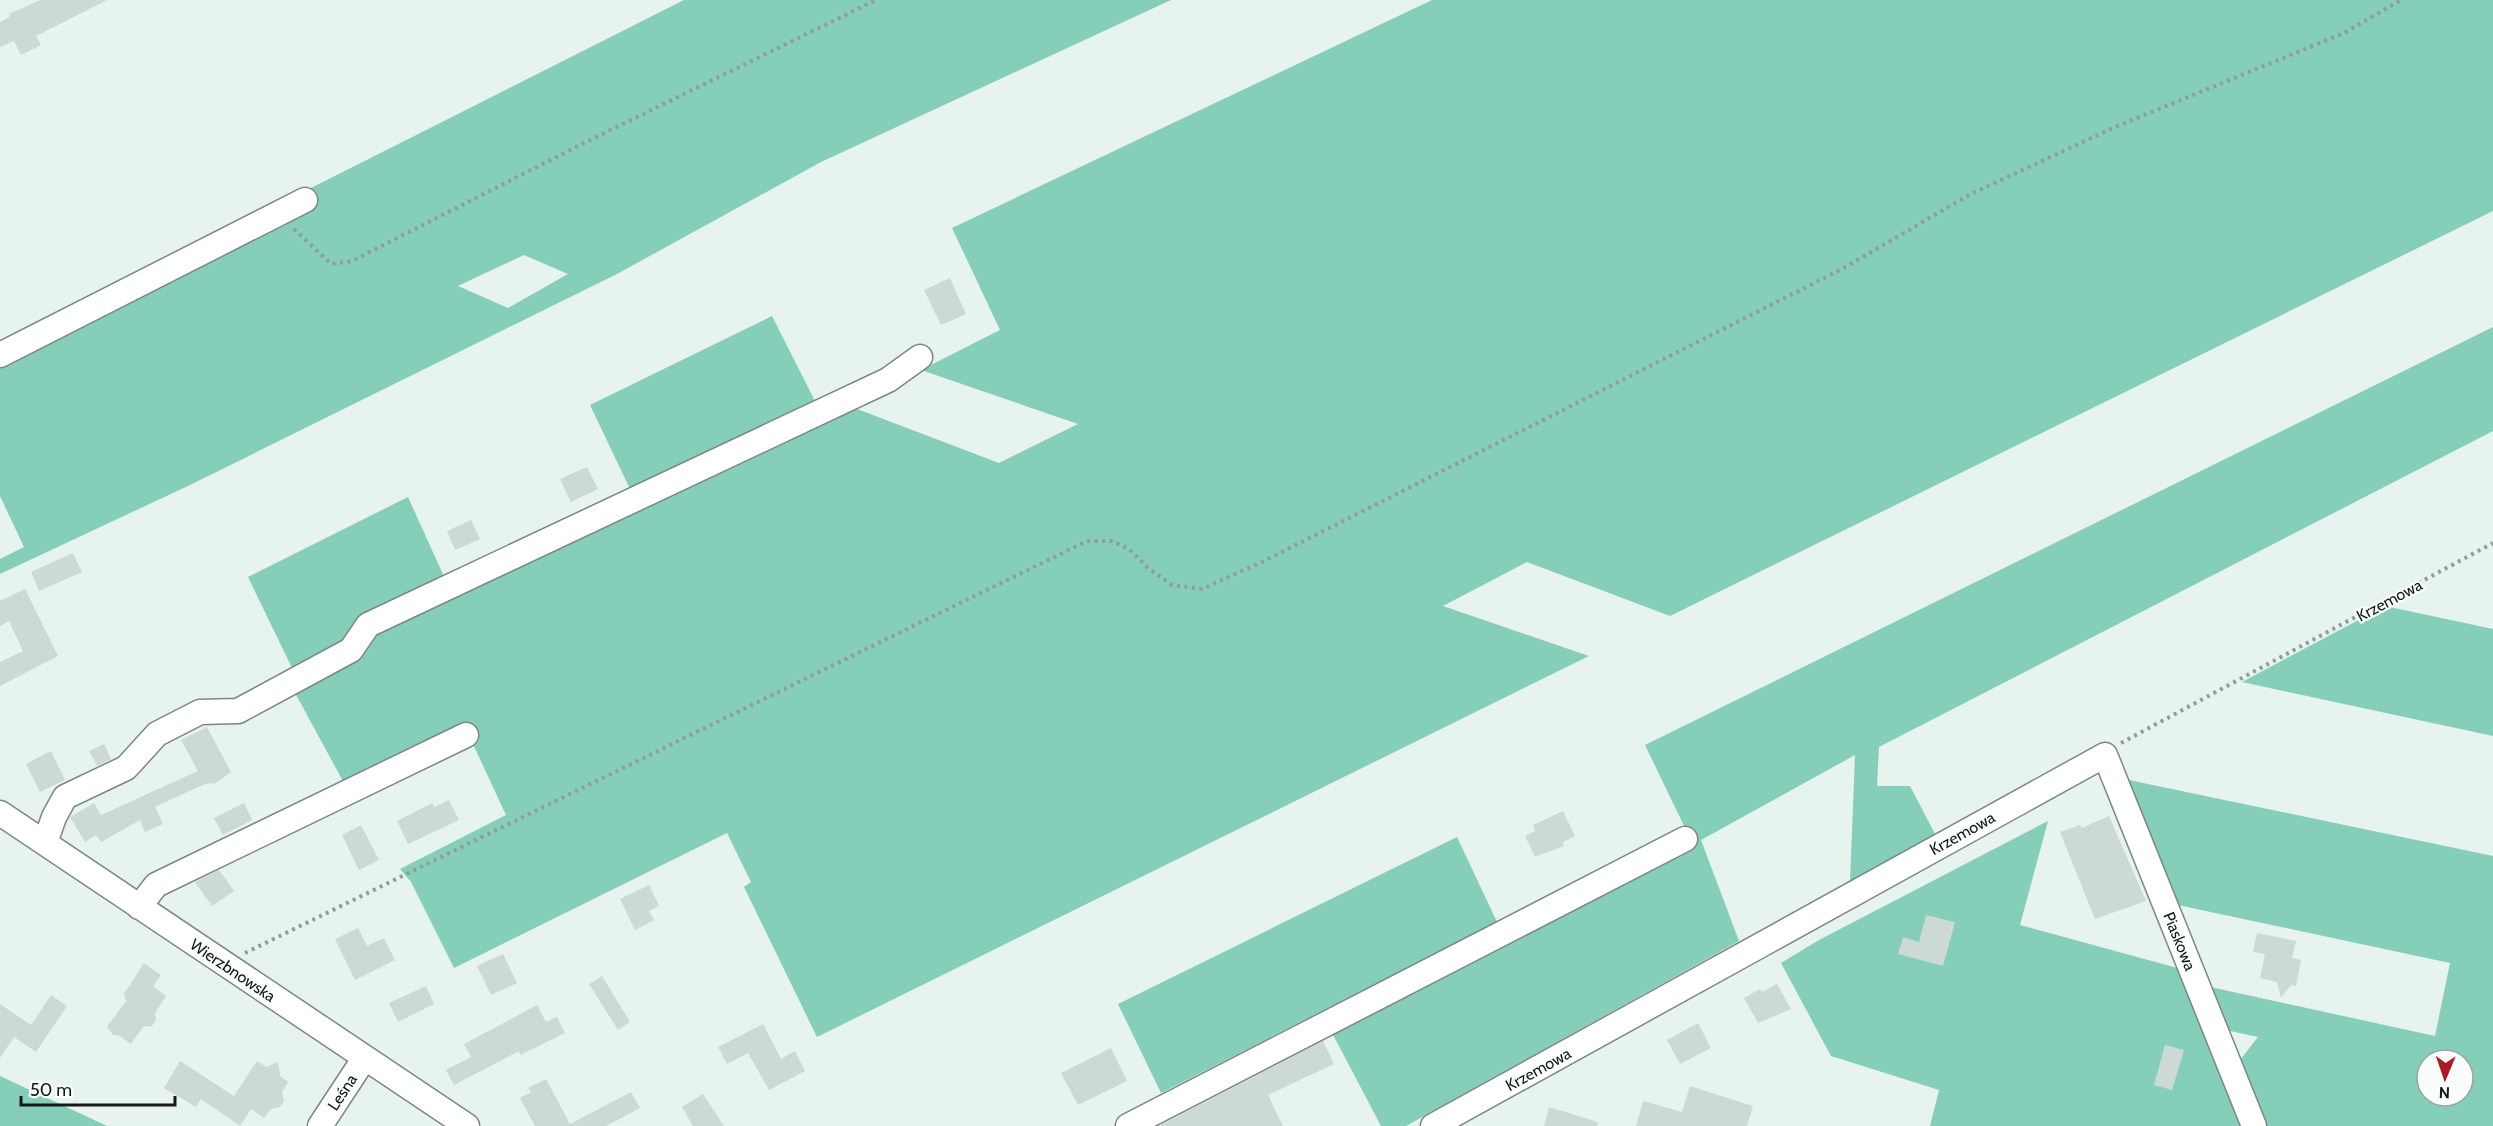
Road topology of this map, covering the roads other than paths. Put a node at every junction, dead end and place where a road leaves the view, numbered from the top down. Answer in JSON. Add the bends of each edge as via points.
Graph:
{"nodes":[{"id":1,"x":305,"y":200,"type":"dead end"},
{"id":2,"x":0,"y":356,"type":"edge"},
{"id":3,"x":920,"y":357,"type":"dead end"},
{"id":4,"x":466,"y":735,"type":"dead end"},
{"id":5,"x":2105,"y":755,"type":"joint"},
{"id":6,"x":0,"y":813,"type":"edge"},
{"id":7,"x":1685,"y":839,"type":"dead end"},
{"id":8,"x":45,"y":843,"type":"junction"},
{"id":9,"x":139,"y":907,"type":"junction"},
{"id":10,"x":364,"y":1059,"type":"junction"},
{"id":11,"x":1462,"y":1119,"type":"edge"},
{"id":12,"x":320,"y":1126,"type":"edge"},
{"id":13,"x":467,"y":1126,"type":"edge"},
{"id":14,"x":1128,"y":1126,"type":"edge"},
{"id":15,"x":1433,"y":1126,"type":"edge"},
{"id":16,"x":2254,"y":1126,"type":"edge"}],
"edges":[{"from":1,"to":2,"type":"street"},
{"from":3,"to":8,"type":"street","via":[[888,380],[368,625],[351,650],[238,711],[200,712],[185,717],[157,734],[126,768],[65,797]]},
{"from":4,"to":9,"type":"street","via":[[156,885]]},
{"from":5,"to":11,"type":"street","name":"Krzemowa"},
{"from":5,"to":16,"type":"street","name":"Piaskowa"},
{"from":6,"to":8,"type":"street","name":"Wierzbnowska"},
{"from":7,"to":14,"type":"street"},
{"from":8,"to":9,"type":"street","name":"Wierzbnowska"},
{"from":9,"to":10,"type":"street","name":"Wierzbnowska"},
{"from":10,"to":12,"type":"street","name":"Leśna"},
{"from":10,"to":13,"type":"street","name":"Wierzbnowska"},
{"from":11,"to":15,"type":"street","name":"Krzemowa"}]}
